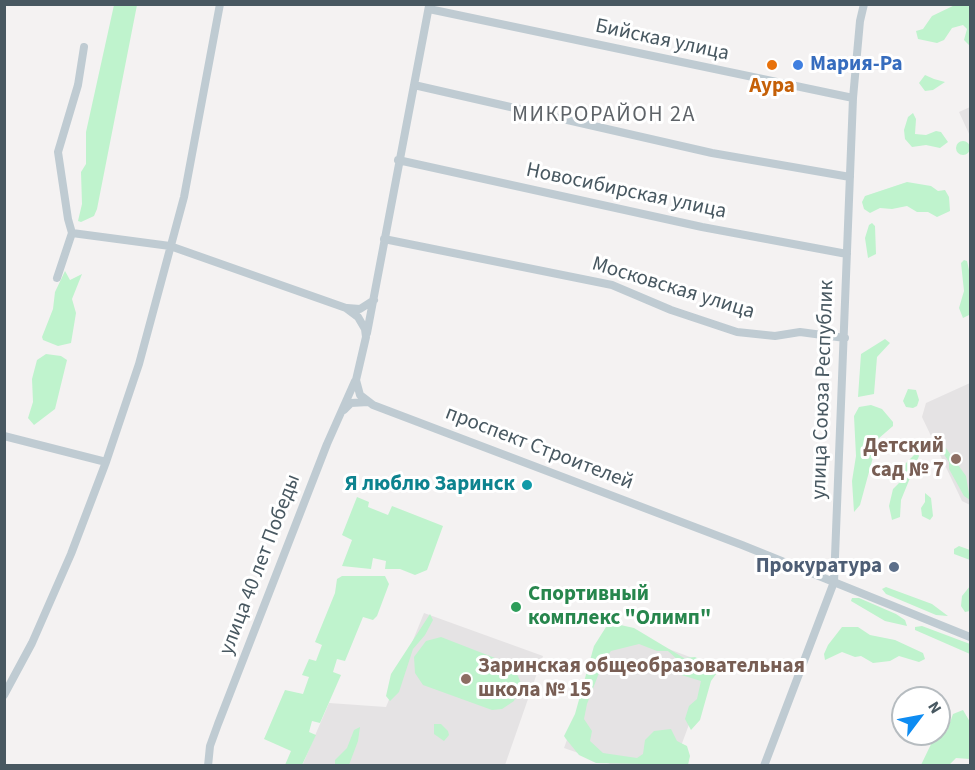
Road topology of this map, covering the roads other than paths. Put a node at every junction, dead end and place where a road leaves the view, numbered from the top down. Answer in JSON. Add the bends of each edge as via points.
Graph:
{"nodes":[{"id":1,"x":220,"y":4,"type":"edge"},
{"id":2,"x":864,"y":4,"type":"edge"},
{"id":3,"x":429,"y":7,"type":"edge"},
{"id":4,"x":84,"y":47,"type":"dead end"},
{"id":5,"x":414,"y":85,"type":"junction"},
{"id":6,"x":853,"y":98,"type":"junction"},
{"id":7,"x":398,"y":160,"type":"junction"},
{"id":8,"x":850,"y":177,"type":"junction"},
{"id":9,"x":72,"y":233,"type":"junction"},
{"id":10,"x":384,"y":239,"type":"junction"},
{"id":11,"x":170,"y":246,"type":"junction"},
{"id":12,"x":847,"y":254,"type":"junction"},
{"id":13,"x":57,"y":278,"type":"dead end"},
{"id":14,"x":374,"y":300,"type":"junction"},
{"id":15,"x":346,"y":308,"type":"junction"},
{"id":16,"x":366,"y":337,"type":"junction"},
{"id":17,"x":845,"y":338,"type":"junction"},
{"id":18,"x":356,"y":380,"type":"junction"},
{"id":19,"x":368,"y":402,"type":"junction"},
{"id":20,"x":340,"y":416,"type":"junction"},
{"id":21,"x":4,"y":436,"type":"edge"},
{"id":22,"x":106,"y":462,"type":"junction"},
{"id":23,"x":834,"y":582,"type":"junction"},
{"id":24,"x":970,"y":637,"type":"edge"},
{"id":25,"x":4,"y":694,"type":"edge"},
{"id":26,"x":208,"y":765,"type":"edge"},
{"id":27,"x":764,"y":765,"type":"edge"}],
"edges":[{"from":1,"to":11,"type":"street","via":[[184,197]]},
{"from":2,"to":6,"type":"street","name":"улица Союза Республик"},
{"from":3,"to":5,"type":"street"},
{"from":3,"to":6,"type":"street","name":"Бийская улица"},
{"from":4,"to":9,"type":"street","via":[[78,85],[58,152]]},
{"from":5,"to":7,"type":"street"},
{"from":5,"to":8,"type":"street","via":[[712,153]]},
{"from":6,"to":8,"type":"street","name":"улица Союза Республик"},
{"from":7,"to":10,"type":"street"},
{"from":7,"to":12,"type":"street","name":"Новосибирская улица","via":[[702,227]]},
{"from":8,"to":12,"type":"street","name":"улица Союза Республик"},
{"from":9,"to":11,"type":"street"},
{"from":9,"to":13,"type":"street"},
{"from":10,"to":14,"type":"street"},
{"from":10,"to":17,"type":"street","name":"Московская улица","via":[[612,285],[737,332],[775,336],[800,332]]},
{"from":11,"to":15,"type":"street"},
{"from":11,"to":22,"type":"street","via":[[139,364]]},
{"from":12,"to":17,"type":"street","name":"улица Союза Республик"},
{"from":14,"to":15,"type":"street","via":[[360,309]]},
{"from":14,"to":16,"type":"street"},
{"from":15,"to":16,"type":"street","via":[[363,322]]},
{"from":16,"to":18,"type":"street"},
{"from":17,"to":23,"type":"street","name":"улица Союза Республик"},
{"from":18,"to":19,"type":"street","via":[[360,395]]},
{"from":18,"to":20,"type":"street","name":"улица 40 лет Победы"},
{"from":19,"to":20,"type":"street","via":[[351,403]]},
{"from":19,"to":23,"type":"street","name":"проспект Строителей"},
{"from":20,"to":26,"type":"street","name":"улица 40 лет Победы","via":[[218,724]]},
{"from":21,"to":22,"type":"street"},
{"from":22,"to":25,"type":"street","via":[[56,590]]},
{"from":23,"to":24,"type":"street","name":"проспект Строителей"},
{"from":23,"to":27,"type":"street","name":"улица Союза Республик"}]}
